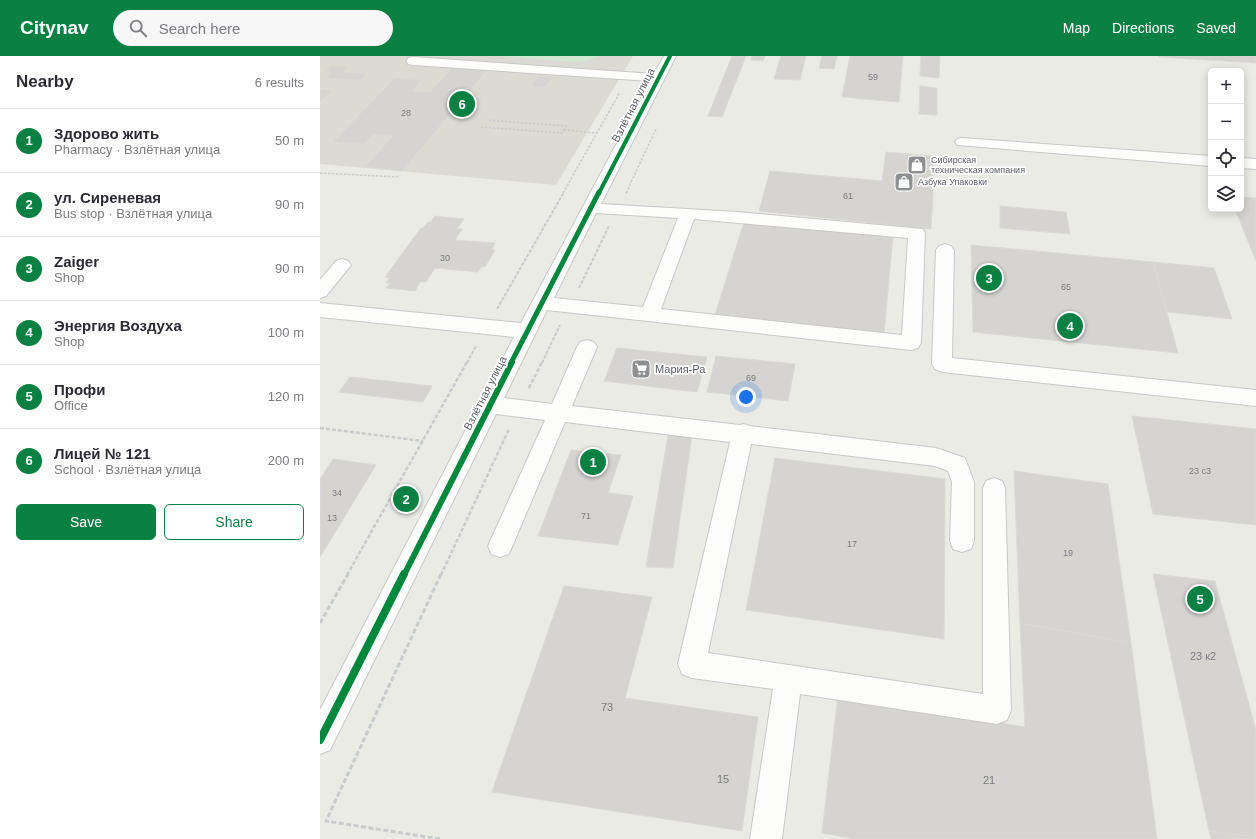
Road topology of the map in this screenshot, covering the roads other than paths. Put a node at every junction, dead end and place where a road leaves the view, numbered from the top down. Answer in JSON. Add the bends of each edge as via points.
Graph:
{"nodes":[{"id":1,"x":670,"y":56,"type":"edge"},
{"id":2,"x":413,"y":61,"type":"dead end"},
{"id":3,"x":658,"y":78,"type":"junction"},
{"id":4,"x":962,"y":142,"type":"dead end"},
{"id":5,"x":1208,"y":161,"type":"edge"},
{"id":6,"x":1244,"y":163,"type":"edge"},
{"id":7,"x":1256,"y":164,"type":"edge"},
{"id":8,"x":591,"y":208,"type":"junction"},
{"id":9,"x":688,"y":214,"type":"junction"},
{"id":10,"x":945,"y":250,"type":"dead end"},
{"id":11,"x":342,"y":265,"type":"dead end"},
{"id":12,"x":320,"y":292,"type":"edge"},
{"id":13,"x":542,"y":303,"type":"junction"},
{"id":14,"x":320,"y":310,"type":"edge"},
{"id":15,"x":649,"y":315,"type":"junction"},
{"id":16,"x":528,"y":331,"type":"junction"},
{"id":17,"x":587,"y":348,"type":"dead end"},
{"id":18,"x":1256,"y":398,"type":"edge"},
{"id":19,"x":490,"y":405,"type":"junction"},
{"id":20,"x":558,"y":412,"type":"junction"},
{"id":21,"x":743,"y":434,"type":"junction"},
{"id":22,"x":994,"y":488,"type":"dead end"},
{"id":23,"x":962,"y":541,"type":"dead end"},
{"id":24,"x":500,"y":546,"type":"dead end"},
{"id":25,"x":788,"y":678,"type":"junction"},
{"id":26,"x":320,"y":740,"type":"edge"},
{"id":27,"x":766,"y":839,"type":"edge"}],
"edges":[{"from":1,"to":3,"type":"street","name":"Взлётная улица"},
{"from":2,"to":3,"type":"street"},
{"from":3,"to":8,"type":"street","name":"Взлётная улица"},
{"from":4,"to":5,"type":"street"},
{"from":6,"to":7,"type":"street"},
{"from":8,"to":9,"type":"street"},
{"from":8,"to":13,"type":"street","name":"Взлётная улица"},
{"from":9,"to":15,"type":"street"},
{"from":9,"to":15,"type":"street","via":[[917,233],[911,343]]},
{"from":10,"to":18,"type":"street","via":[[942,364]]},
{"from":11,"to":12,"type":"street"},
{"from":13,"to":15,"type":"street"},
{"from":13,"to":16,"type":"street","name":"Взлётная улица"},
{"from":14,"to":16,"type":"street"},
{"from":16,"to":19,"type":"street","name":"Взлётная улица"},
{"from":17,"to":20,"type":"street"},
{"from":19,"to":20,"type":"street"},
{"from":19,"to":26,"type":"street","name":"Взлётная улица"},
{"from":20,"to":21,"type":"street"},
{"from":20,"to":24,"type":"street"},
{"from":21,"to":23,"type":"street","via":[[936,457],[957,465],[963,482]]},
{"from":21,"to":25,"type":"street","via":[[692,664]]},
{"from":22,"to":25,"type":"street","via":[[997,710]]},
{"from":25,"to":27,"type":"street"}]}
